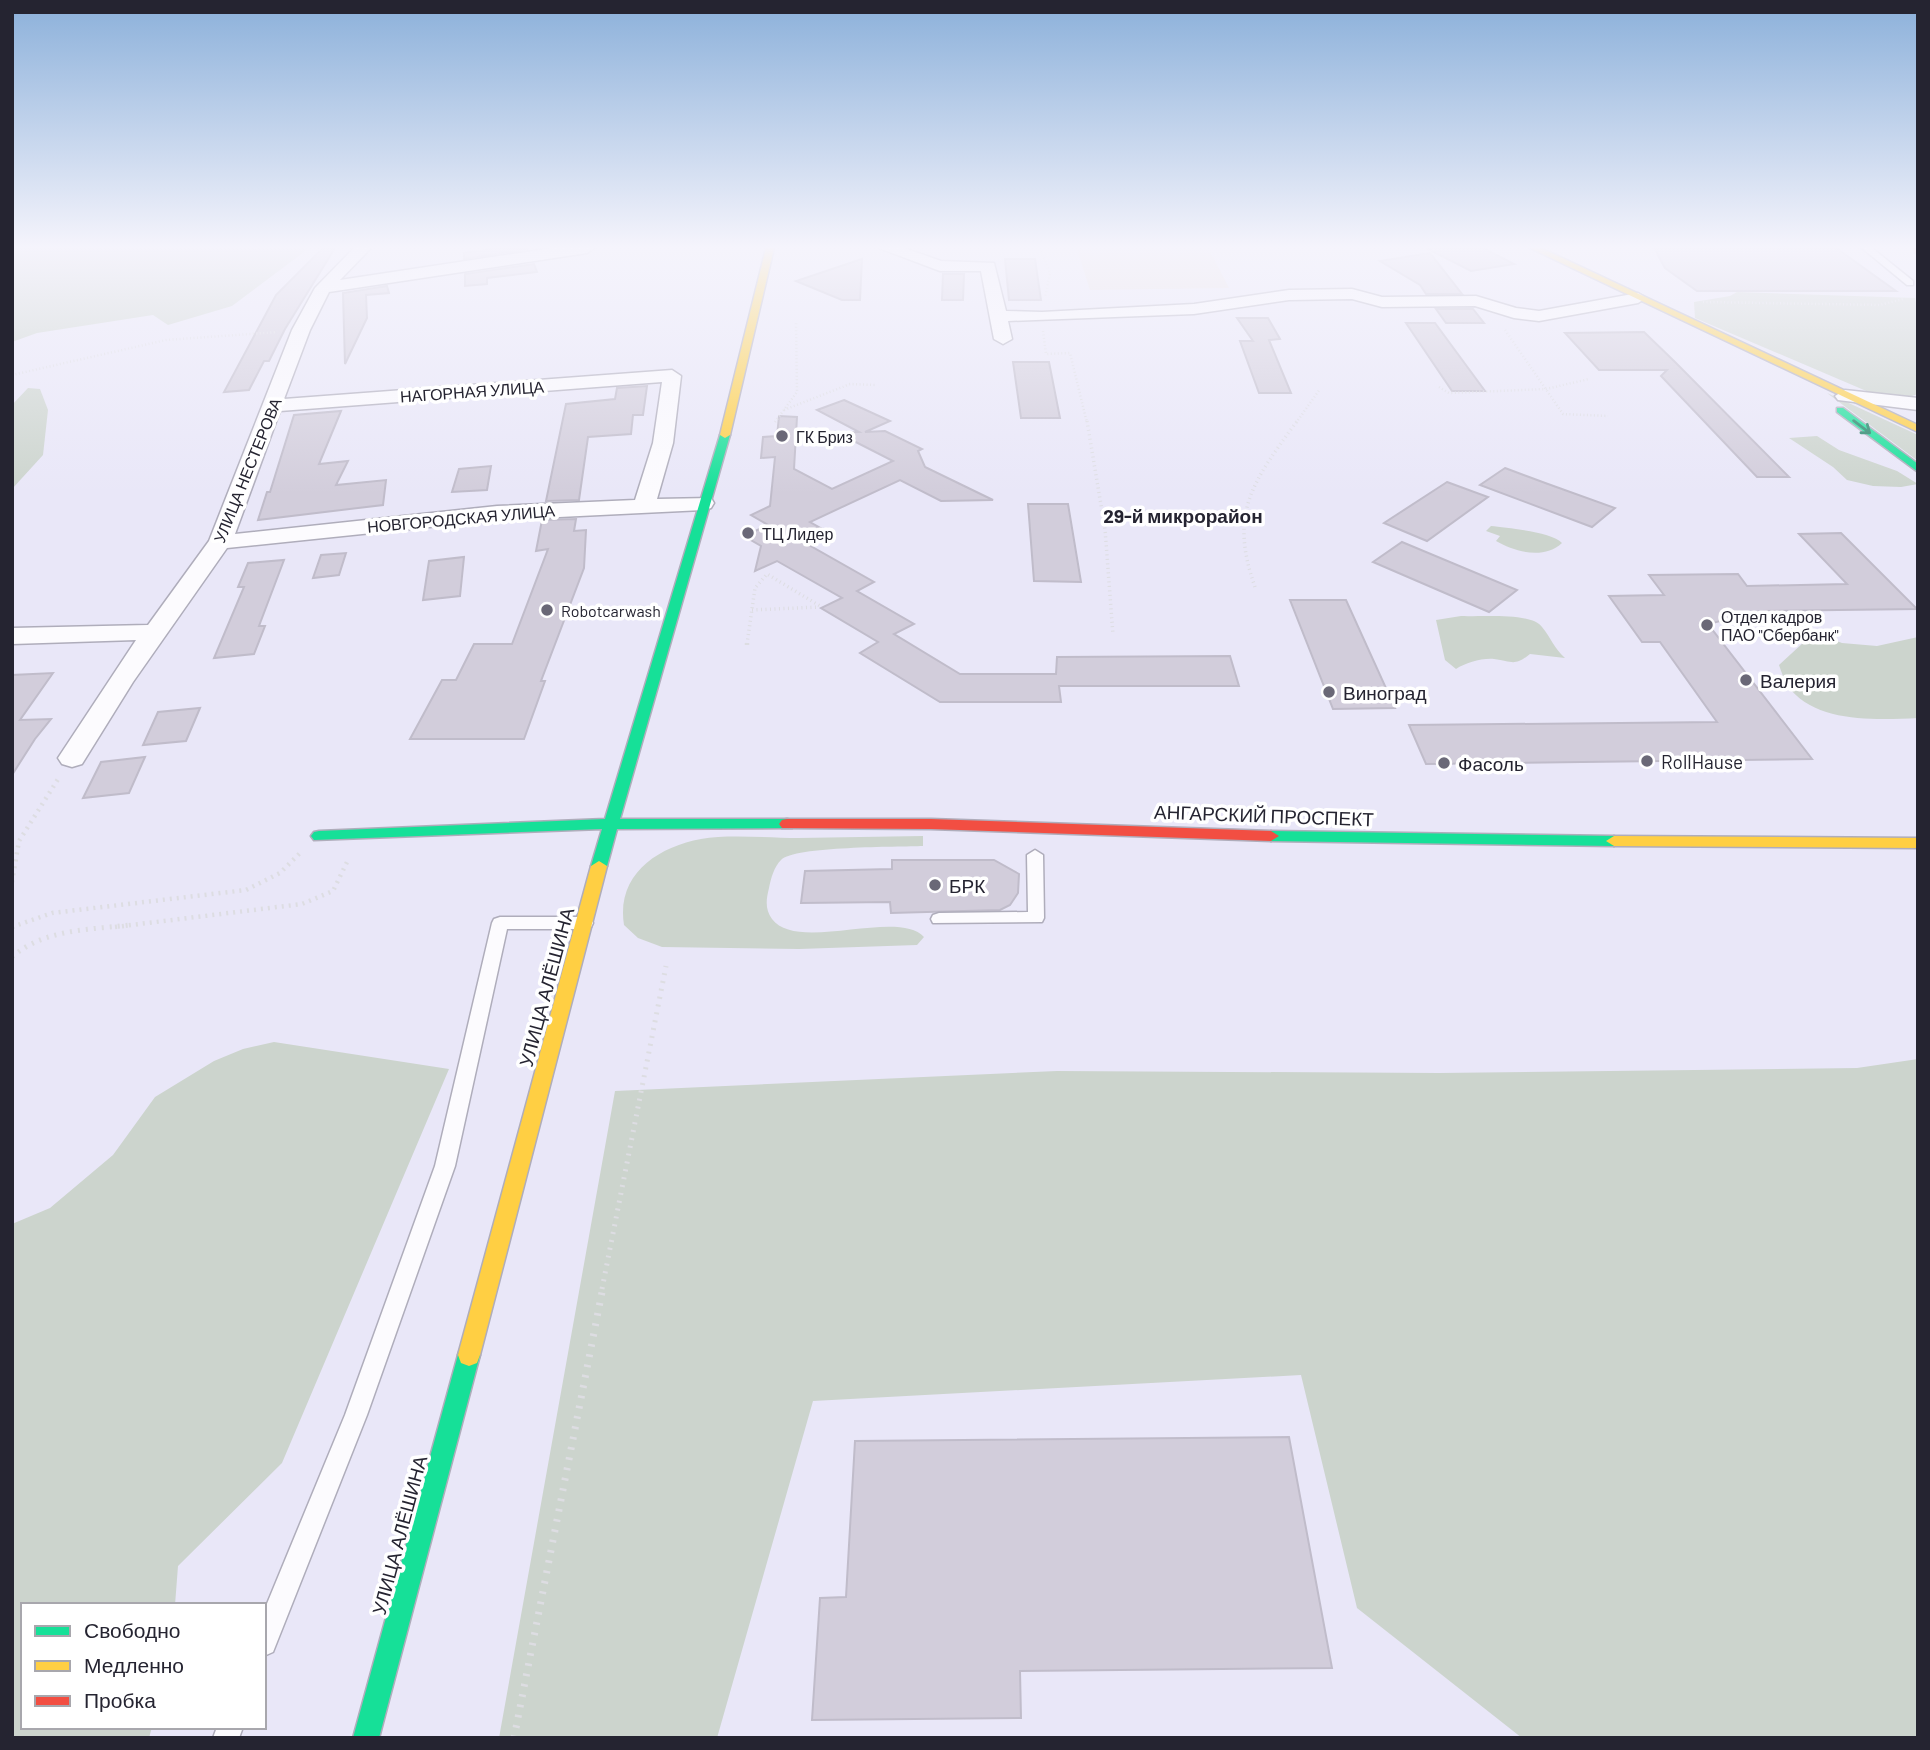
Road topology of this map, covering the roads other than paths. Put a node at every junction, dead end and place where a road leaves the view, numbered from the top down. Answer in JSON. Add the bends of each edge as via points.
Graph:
{"nodes":[{"id":1,"x":301,"y":330,"type":"edge"},
{"id":2,"x":750,"y":330,"type":"edge"},
{"id":3,"x":1001,"y":330,"type":"edge"},
{"id":4,"x":1704,"y":330,"type":"edge"},
{"id":5,"x":1003,"y":339,"type":"dead end"},
{"id":6,"x":1788,"y":370,"type":"junction"},
{"id":7,"x":1845,"y":396,"type":"junction"},
{"id":8,"x":1918,"y":404,"type":"edge"},
{"id":9,"x":273,"y":406,"type":"junction"},
{"id":10,"x":1918,"y":429,"type":"edge"},
{"id":11,"x":1918,"y":469,"type":"edge"},
{"id":12,"x":703,"y":503,"type":"junction"},
{"id":13,"x":643,"y":506,"type":"junction"},
{"id":14,"x":220,"y":542,"type":"junction"},
{"id":15,"x":156,"y":632,"type":"junction"},
{"id":16,"x":12,"y":636,"type":"edge"},
{"id":17,"x":72,"y":758,"type":"road end"},
{"id":18,"x":609,"y":824,"type":"junction"},
{"id":19,"x":319,"y":836,"type":"road end"},
{"id":20,"x":1918,"y":843,"type":"edge"},
{"id":21,"x":1035,"y":855,"type":"dead end"},
{"id":22,"x":939,"y":919,"type":"dead end"},
{"id":23,"x":585,"y":923,"type":"junction"},
{"id":24,"x":266,"y":1638,"type":"edge"},
{"id":25,"x":366,"y":1738,"type":"edge"}],
"edges":[{"from":1,"to":9,"type":"street","name":"УЛИЦА НЕСТЕРОВА"},
{"from":2,"to":12,"type":"street","name":"УЛИЦА АЛЁШИНА"},
{"from":3,"to":5,"type":"street"},
{"from":4,"to":6,"type":"street"},
{"from":6,"to":7,"type":"street"},
{"from":6,"to":11,"type":"street","one_way":true},
{"from":7,"to":8,"type":"street"},
{"from":7,"to":10,"type":"street"},
{"from":9,"to":13,"type":"street","name":"НАГОРНАЯ УЛИЦА","via":[[672,376],[663,443]]},
{"from":9,"to":14,"type":"street","name":"УЛИЦА НЕСТЕРОВА"},
{"from":12,"to":13,"type":"street","name":"НОВГОРОДСКАЯ УЛИЦА"},
{"from":12,"to":18,"type":"street","name":"УЛИЦА АЛЁШИНА"},
{"from":13,"to":14,"type":"street","name":"НОВГОРОДСКАЯ УЛИЦА","via":[[497,513]]},
{"from":14,"to":15,"type":"street","name":"УЛИЦА НЕСТЕРОВА"},
{"from":15,"to":16,"type":"street"},
{"from":15,"to":17,"type":"street","name":"УЛИЦА НЕСТЕРОВА"},
{"from":18,"to":19,"type":"street","name":"АНГАРСКИЙ ПРОСПЕКТ"},
{"from":18,"to":20,"type":"street","name":"АНГАРСКИЙ ПРОСПЕКТ","via":[[931,824],[1349,839]]},
{"from":18,"to":23,"type":"street","name":"УЛИЦА АЛЁШИНА"},
{"from":21,"to":22,"type":"lane","via":[[1036,918]]},
{"from":23,"to":24,"type":"lane","via":[[500,923],[445,1166],[356,1415]]},
{"from":23,"to":25,"type":"street","name":"УЛИЦА АЛЁШИНА"}]}
